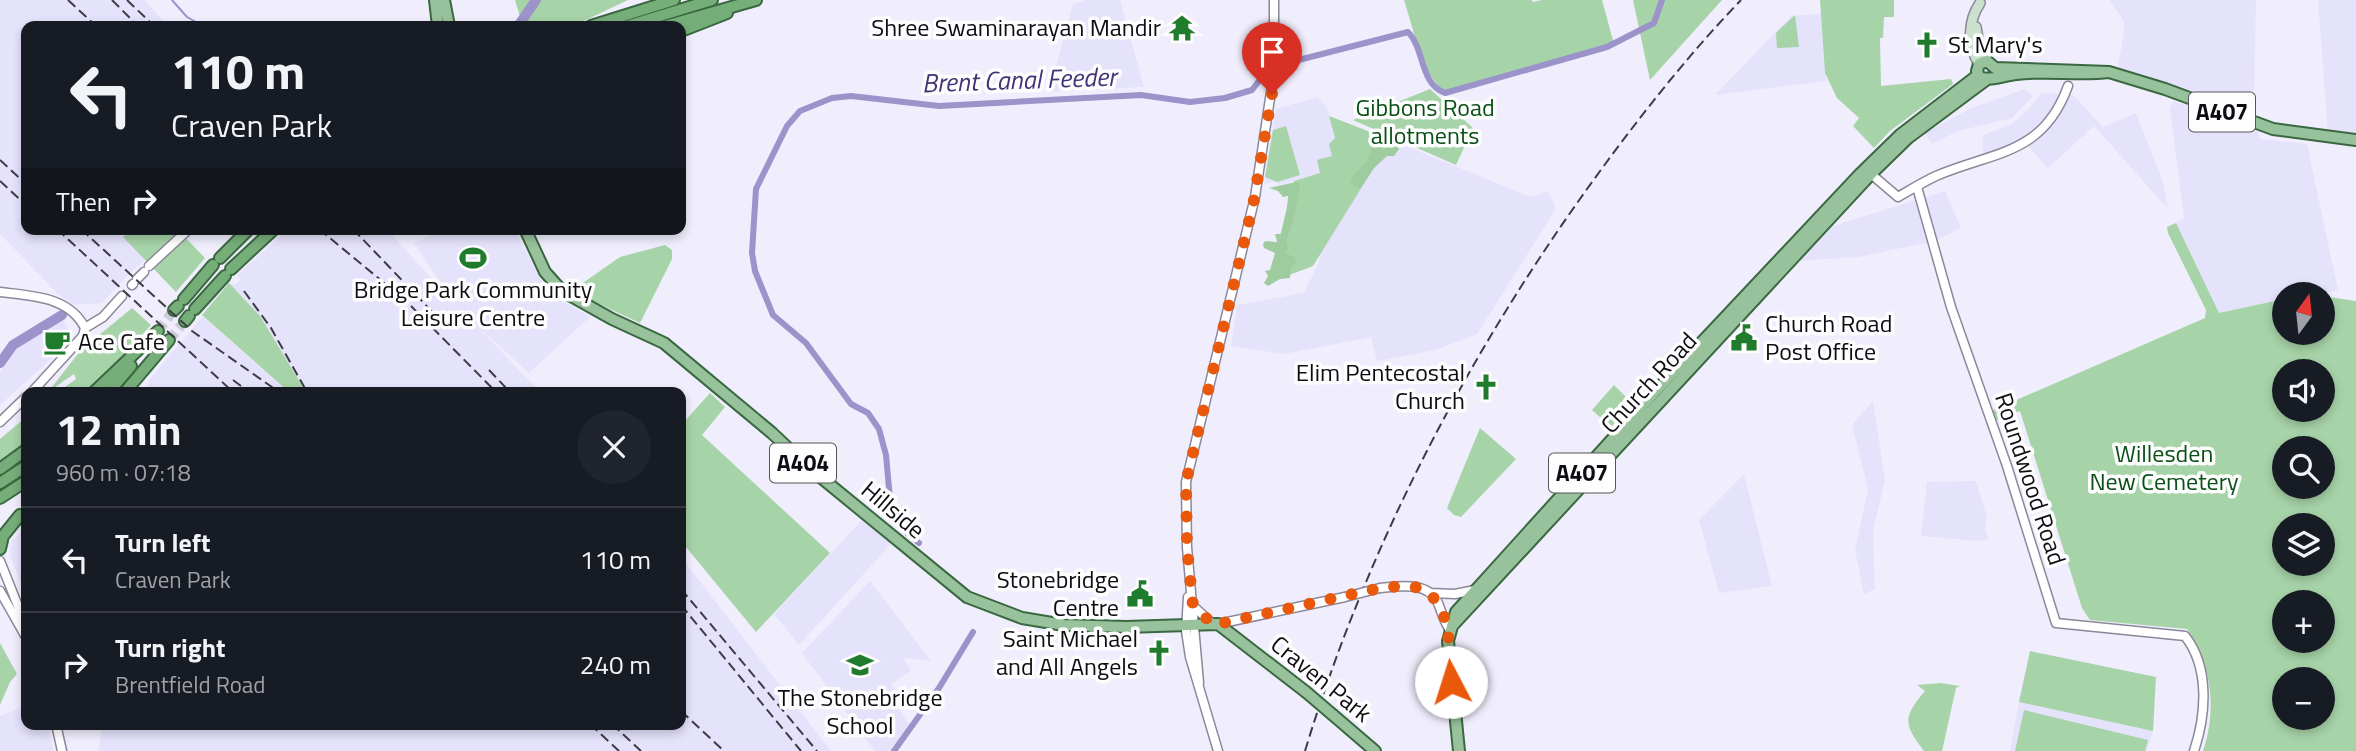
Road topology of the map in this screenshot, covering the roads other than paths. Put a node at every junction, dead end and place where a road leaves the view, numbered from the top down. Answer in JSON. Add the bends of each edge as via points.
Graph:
{"nodes":[{"id":1,"x":435,"y":0,"type":"edge"},
{"id":2,"x":444,"y":0,"type":"edge"},
{"id":3,"x":674,"y":0,"type":"edge"},
{"id":4,"x":712,"y":0,"type":"edge"},
{"id":5,"x":757,"y":0,"type":"edge"},
{"id":6,"x":1274,"y":0,"type":"edge"},
{"id":7,"x":1980,"y":1,"type":"edge"},
{"id":8,"x":744,"y":4,"type":"junction"},
{"id":9,"x":437,"y":21,"type":"edge"},
{"id":10,"x":448,"y":21,"type":"edge"},
{"id":11,"x":607,"y":21,"type":"edge"},
{"id":12,"x":643,"y":21,"type":"edge"},
{"id":13,"x":683,"y":21,"type":"edge"},
{"id":14,"x":686,"y":29,"type":"edge"},
{"id":15,"x":1986,"y":71,"type":"junction"},
{"id":16,"x":2064,"y":72,"type":"junction"},
{"id":17,"x":2109,"y":72,"type":"junction"},
{"id":18,"x":2084,"y":75,"type":"junction"},
{"id":19,"x":2068,"y":86,"type":"junction"},
{"id":20,"x":2356,"y":140,"type":"edge"},
{"id":21,"x":1868,"y":172,"type":"junction"},
{"id":22,"x":1917,"y":187,"type":"junction"},
{"id":23,"x":183,"y":235,"type":"edge"},
{"id":24,"x":242,"y":235,"type":"edge"},
{"id":25,"x":268,"y":235,"type":"edge"},
{"id":26,"x":527,"y":235,"type":"edge"},
{"id":27,"x":139,"y":277,"type":"dead end"},
{"id":28,"x":0,"y":292,"type":"edge"},
{"id":29,"x":122,"y":296,"type":"dead end"},
{"id":30,"x":179,"y":305,"type":"tunnel mouth"},
{"id":31,"x":190,"y":315,"type":"tunnel mouth"},
{"id":32,"x":85,"y":328,"type":"junction"},
{"id":33,"x":110,"y":382,"type":"edge"},
{"id":34,"x":37,"y":387,"type":"edge"},
{"id":35,"x":129,"y":387,"type":"edge"},
{"id":36,"x":136,"y":387,"type":"edge"},
{"id":37,"x":21,"y":402,"type":"edge"},
{"id":38,"x":0,"y":422,"type":"edge"},
{"id":39,"x":21,"y":454,"type":"edge"},
{"id":40,"x":0,"y":469,"type":"edge"},
{"id":41,"x":21,"y":469,"type":"edge"},
{"id":42,"x":0,"y":483,"type":"edge"},
{"id":43,"x":21,"y":484,"type":"edge"},
{"id":44,"x":0,"y":498,"type":"edge"},
{"id":45,"x":21,"y":513,"type":"edge"},
{"id":46,"x":21,"y":514,"type":"edge"},
{"id":47,"x":0,"y":529,"type":"edge"},
{"id":48,"x":0,"y":549,"type":"edge"},
{"id":49,"x":0,"y":561,"type":"edge"},
{"id":50,"x":1190,"y":574,"type":"junction"},
{"id":51,"x":1475,"y":590,"type":"junction"},
{"id":52,"x":0,"y":591,"type":"edge"},
{"id":53,"x":1430,"y":593,"type":"junction"},
{"id":54,"x":1193,"y":606,"type":"junction"},
{"id":55,"x":21,"y":610,"type":"edge"},
{"id":56,"x":1216,"y":624,"type":"junction"},
{"id":57,"x":21,"y":628,"type":"edge"},
{"id":58,"x":1191,"y":628,"type":"junction"},
{"id":59,"x":1451,"y":628,"type":"junction"},
{"id":60,"x":1240,"y":641,"type":"junction"},
{"id":61,"x":57,"y":730,"type":"edge"},
{"id":62,"x":62,"y":751,"type":"edge"},
{"id":63,"x":1218,"y":751,"type":"edge"},
{"id":64,"x":1375,"y":751,"type":"edge"},
{"id":65,"x":1459,"y":751,"type":"edge"},
{"id":66,"x":2194,"y":751,"type":"edge"}],
"edges":[{"from":1,"to":9,"type":"main road"},
{"from":2,"to":10,"type":"main road"},
{"from":3,"to":11,"type":"highway"},
{"from":4,"to":12,"type":"highway"},
{"from":5,"to":8,"type":"highway"},
{"from":6,"to":50,"type":"street","via":[[1275,68],[1253,205],[1186,482]]},
{"from":7,"to":15,"type":"main road","via":[[1970,29]]},
{"from":8,"to":13,"type":"highway"},
{"from":8,"to":14,"type":"highway"},
{"from":15,"to":16,"type":"main road","number":"A407"},
{"from":15,"to":17,"type":"main road","number":"A407"},
{"from":15,"to":21,"type":"main road","number":"A407"},
{"from":16,"to":18,"type":"main road","number":"A407"},
{"from":16,"to":19,"type":"street"},
{"from":17,"to":18,"type":"main road","number":"A407"},
{"from":17,"to":20,"type":"main road","number":"A407","via":[[2273,129]]},
{"from":18,"to":19,"type":"street"},
{"from":19,"to":22,"type":"street","via":[[2052,119],[2027,143]]},
{"from":21,"to":22,"type":"street","via":[[1894,197]]},
{"from":21,"to":51,"type":"main road","name":"Church Road","number":"A407","via":[[1654,393]]},
{"from":21,"to":59,"type":"main road","name":"Church Road","number":"A407"},
{"from":22,"to":66,"type":"street","name":"Roundwood Road","via":[[1951,307],[2056,623],[2181,633],[2192,646],[2200,669],[2203,721]]},
{"from":23,"to":27,"type":"street"},
{"from":24,"to":30,"type":"highway"},
{"from":25,"to":31,"type":"highway"},
{"from":26,"to":58,"type":"main road","name":"Hillside","number":"A404","via":[[550,280],[568,295],[664,343],[967,597],[1045,622]]},
{"from":28,"to":32,"type":"street","via":[[54,300]]},
{"from":29,"to":32,"type":"street"},
{"from":32,"to":34,"type":"street","via":[[83,337]]},
{"from":33,"to":33,"type":"highway","via":[[158,331]]},
{"from":35,"to":36,"type":"highway","via":[[169,340]]},
{"from":37,"to":38,"type":"street"},
{"from":39,"to":40,"type":"highway"},
{"from":41,"to":42,"type":"highway"},
{"from":43,"to":44,"type":"highway"},
{"from":45,"to":47,"type":"highway"},
{"from":46,"to":48,"type":"highway","via":[[3,536]]},
{"from":49,"to":55,"type":"street"},
{"from":50,"to":54,"type":"street"},
{"from":50,"to":58,"type":"street"},
{"from":51,"to":53,"type":"street","name":"Craven Park"},
{"from":51,"to":59,"type":"main road","name":"Church Road","number":"A407","via":[[1456,612]]},
{"from":52,"to":57,"type":"street"},
{"from":53,"to":56,"type":"street","name":"Craven Park","bridge":true,"via":[[1407,585],[1380,588]]},
{"from":53,"to":59,"type":"street"},
{"from":54,"to":56,"type":"street"},
{"from":54,"to":58,"type":"street"},
{"from":56,"to":58,"type":"main road","name":"Craven Park","number":"A404"},
{"from":56,"to":60,"type":"main road","name":"Craven Park","number":"A404"},
{"from":58,"to":60,"type":"main road","name":"Craven Park","number":"A404"},
{"from":58,"to":63,"type":"street","via":[[1199,683]]},
{"from":59,"to":65,"type":"main road","number":"A407","via":[[1449,668]]},
{"from":60,"to":64,"type":"main road","name":"Craven Park","number":"A404","bridge":true},
{"from":61,"to":62,"type":"street"}]}
